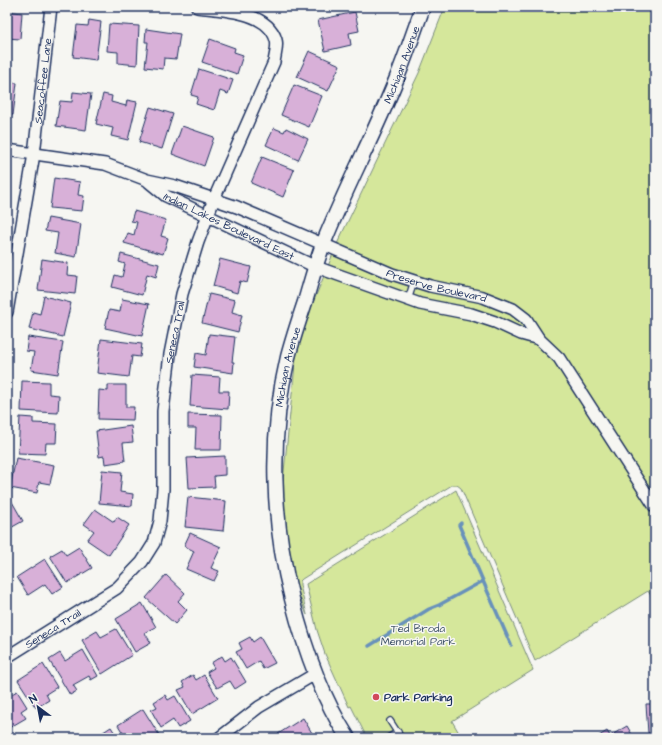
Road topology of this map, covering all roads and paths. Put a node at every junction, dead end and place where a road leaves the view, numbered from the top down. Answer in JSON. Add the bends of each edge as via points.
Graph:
{"nodes":[{"id":1,"x":51,"y":7,"type":"edge"},
{"id":2,"x":198,"y":7,"type":"edge"},
{"id":3,"x":423,"y":7,"type":"edge"},
{"id":4,"x":7,"y":150,"type":"edge"},
{"id":5,"x":34,"y":154,"type":"junction"},
{"id":6,"x":147,"y":180,"type":"junction"},
{"id":7,"x":214,"y":199,"type":"junction"},
{"id":8,"x":207,"y":215,"type":"junction"},
{"id":9,"x":324,"y":243,"type":"junction"},
{"id":10,"x":316,"y":267,"type":"junction"},
{"id":11,"x":414,"y":281,"type":"junction"},
{"id":12,"x":408,"y":300,"type":"junction"},
{"id":13,"x":7,"y":312,"type":"edge"},
{"id":14,"x":539,"y":339,"type":"junction"},
{"id":15,"x":655,"y":507,"type":"edge"},
{"id":16,"x":7,"y":657,"type":"edge"},
{"id":17,"x":315,"y":674,"type":"junction"},
{"id":18,"x":390,"y":720,"type":"dead end"},
{"id":19,"x":398,"y":732,"type":"junction"},
{"id":20,"x":218,"y":738,"type":"edge"},
{"id":21,"x":348,"y":738,"type":"edge"},
{"id":22,"x":388,"y":738,"type":"edge"},
{"id":23,"x":401,"y":738,"type":"edge"}],
"edges":[{"from":1,"to":5,"type":"street","name":"Seacoffee Lane"},
{"from":2,"to":7,"type":"street","name":"Seneca Trail","via":[[243,13],[255,18],[272,30],[277,42],[274,62]]},
{"from":3,"to":9,"type":"street","name":"Michigan Avenue","via":[[396,80]]},
{"from":4,"to":5,"type":"street","name":"Indian Lakes Boulevard East"},
{"from":5,"to":6,"type":"street","name":"Indian Lakes Boulevard East","via":[[105,164]]},
{"from":5,"to":13,"type":"street","name":"Seacoffee Lane"},
{"from":6,"to":7,"type":"street","name":"Indian Lakes Boulevard East"},
{"from":6,"to":8,"type":"street","name":"Indian Lakes Boulevard East","via":[[166,196]]},
{"from":7,"to":8,"type":"street","name":"Seneca Trail"},
{"from":7,"to":9,"type":"street","name":"Indian Lakes Boulevard East"},
{"from":8,"to":10,"type":"street","name":"Indian Lakes Boulevard East"},
{"from":8,"to":16,"type":"street","name":"Seneca Trail","via":[[182,294],[170,354],[163,411],[164,489],[154,543],[142,562],[117,588]]},
{"from":9,"to":10,"type":"street","name":"Michigan Avenue"},
{"from":9,"to":11,"type":"street","name":"Preserve Boulevard","via":[[392,274]]},
{"from":10,"to":12,"type":"street","name":"Preserve Boulevard"},
{"from":10,"to":17,"type":"street","name":"Michigan Avenue","via":[[288,357],[280,401],[276,450],[279,532],[287,578],[298,626]]},
{"from":11,"to":12,"type":"lane"},
{"from":11,"to":14,"type":"street","name":"Preserve Boulevard","via":[[483,297],[513,309],[526,319]]},
{"from":12,"to":14,"type":"street","name":"Preserve Boulevard","via":[[471,314]]},
{"from":14,"to":15,"type":"street","name":"Preserve Boulevard","via":[[559,358]]},
{"from":17,"to":20,"type":"street","via":[[259,707]]},
{"from":17,"to":21,"type":"street","name":"Michigan Avenue"},
{"from":18,"to":19,"type":"lane"},
{"from":19,"to":22,"type":"lane"},
{"from":19,"to":23,"type":"lane"}]}
